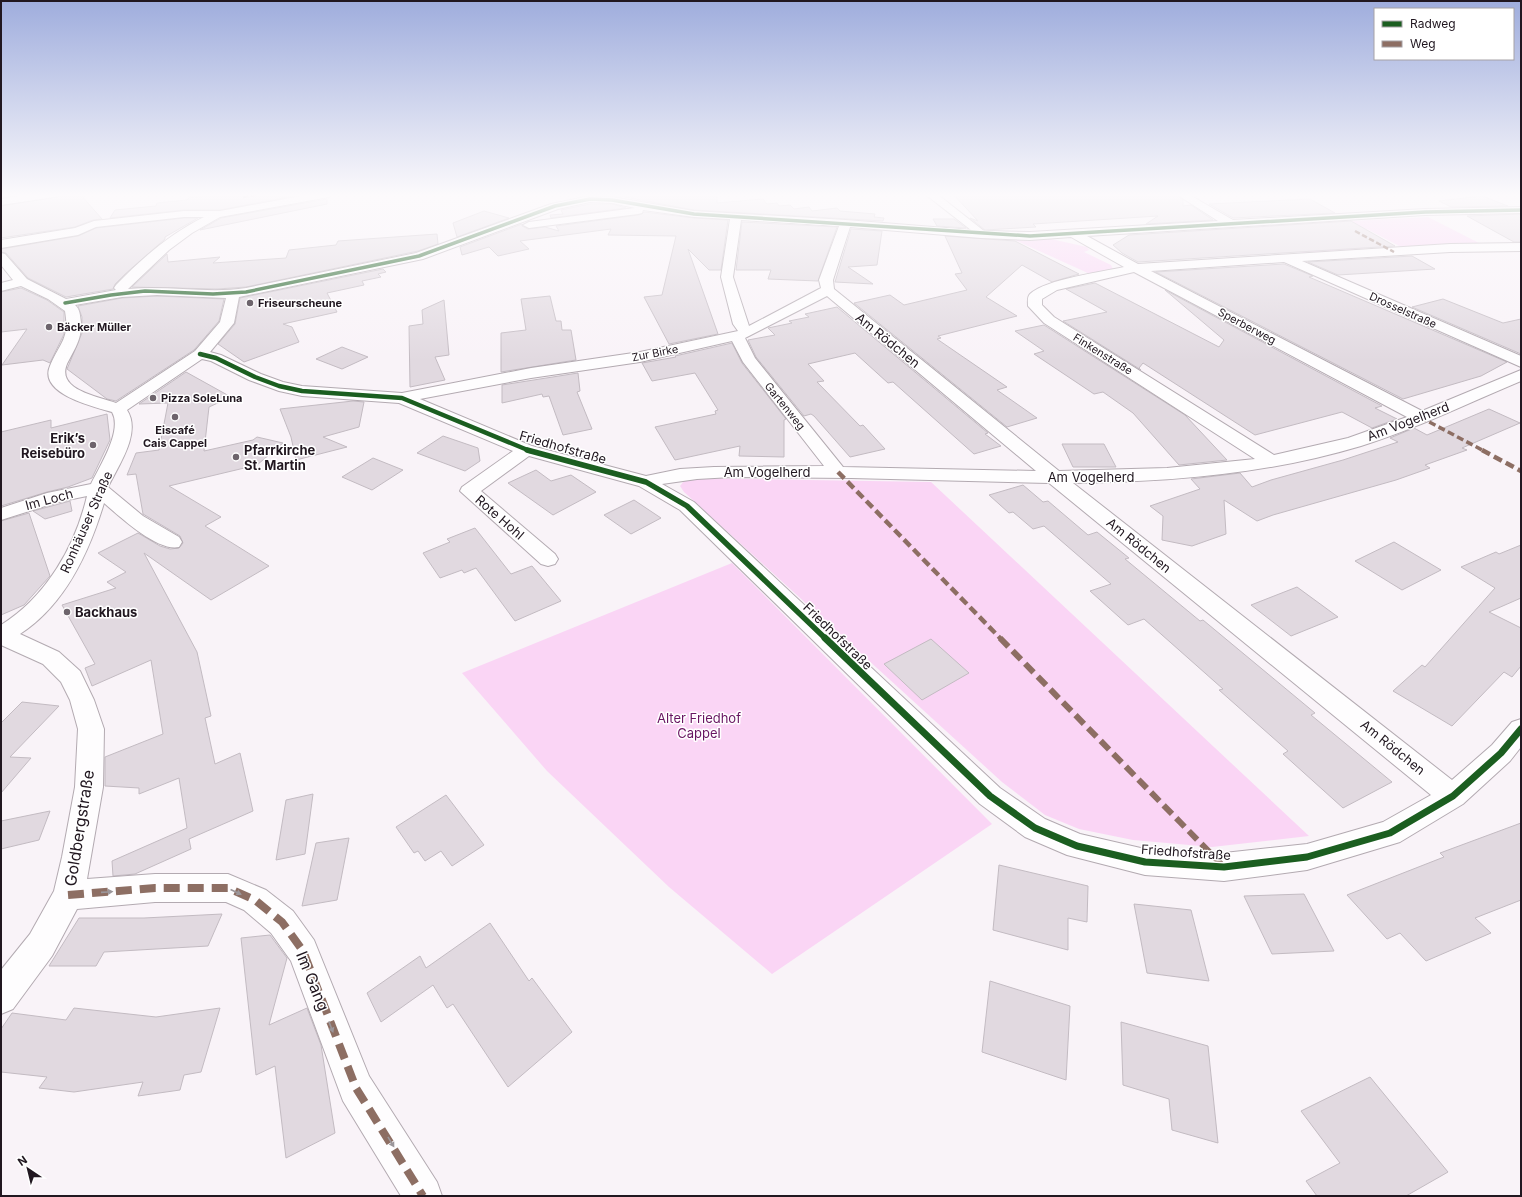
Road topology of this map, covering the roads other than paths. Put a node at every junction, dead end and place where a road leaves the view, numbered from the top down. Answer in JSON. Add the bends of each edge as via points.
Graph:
{"nodes":[{"id":1,"x":160,"y":250,"type":"edge"},
{"id":2,"x":436,"y":250,"type":"edge"},
{"id":3,"x":731,"y":250,"type":"edge"},
{"id":4,"x":837,"y":250,"type":"edge"},
{"id":5,"x":1103,"y":250,"type":"edge"},
{"id":6,"x":1422,"y":250,"type":"edge"},
{"id":7,"x":1,"y":257,"type":"edge"},
{"id":8,"x":1286,"y":259,"type":"junction"},
{"id":9,"x":1136,"y":268,"type":"junction"},
{"id":10,"x":22,"y":282,"type":"junction"},
{"id":11,"x":1,"y":288,"type":"edge"},
{"id":12,"x":121,"y":288,"type":"dead end"},
{"id":13,"x":828,"y":290,"type":"junction"},
{"id":14,"x":233,"y":295,"type":"junction"},
{"id":15,"x":65,"y":303,"type":"junction"},
{"id":16,"x":742,"y":334,"type":"junction"},
{"id":17,"x":200,"y":354,"type":"junction"},
{"id":18,"x":1521,"y":362,"type":"edge"},
{"id":19,"x":1521,"y":375,"type":"edge"},
{"id":20,"x":402,"y":398,"type":"junction"},
{"id":21,"x":118,"y":409,"type":"junction"},
{"id":22,"x":1420,"y":417,"type":"junction"},
{"id":23,"x":526,"y":450,"type":"junction"},
{"id":24,"x":1271,"y":461,"type":"junction"},
{"id":25,"x":838,"y":472,"type":"junction"},
{"id":26,"x":1054,"y":477,"type":"junction"},
{"id":27,"x":646,"y":482,"type":"junction"},
{"id":28,"x":98,"y":488,"type":"junction"},
{"id":29,"x":1,"y":514,"type":"edge"},
{"id":30,"x":172,"y":542,"type":"dead end"},
{"id":31,"x":548,"y":559,"type":"dead end"},
{"id":32,"x":1,"y":635,"type":"edge"},
{"id":33,"x":1521,"y":729,"type":"edge"},
{"id":34,"x":1454,"y":796,"type":"junction"},
{"id":35,"x":68,"y":895,"type":"junction"},
{"id":36,"x":1,"y":997,"type":"edge"},
{"id":37,"x":423,"y":1196,"type":"edge"}],
"edges":[{"from":1,"to":12,"type":"street"},
{"from":2,"to":14,"type":"street","via":[[419,256]]},
{"from":3,"to":16,"type":"street","name":"Gartenweg","via":[[727,277]]},
{"from":4,"to":13,"type":"street","via":[[826,280]]},
{"from":5,"to":9,"type":"street","name":"Sperberweg"},
{"from":6,"to":8,"type":"street"},
{"from":7,"to":10,"type":"street"},
{"from":8,"to":9,"type":"street"},
{"from":8,"to":18,"type":"street","name":"Drosselstraße"},
{"from":9,"to":22,"type":"street","name":"Sperberweg"},
{"from":9,"to":24,"type":"street","name":"Finkenstraße","via":[[1053,286],[1038,294],[1034,303],[1049,320]]},
{"from":10,"to":11,"type":"street"},
{"from":10,"to":15,"type":"street"},
{"from":13,"to":16,"type":"street","name":"Zur Birke"},
{"from":13,"to":26,"type":"street","name":"Am Rödchen"},
{"from":14,"to":15,"type":"street","via":[[155,291]]},
{"from":14,"to":17,"type":"street","via":[[227,323]]},
{"from":15,"to":21,"type":"street","via":[[72,309],[74,324],[72,340],[59,360],[57,379],[72,392]]},
{"from":16,"to":20,"type":"street","name":"Zur Birke","via":[[640,357],[531,373]]},
{"from":16,"to":25,"type":"street","name":"Gartenweg","via":[[748,358]]},
{"from":17,"to":20,"type":"street","name":"Friedhofstraße","via":[[216,358],[279,386],[302,391]]},
{"from":17,"to":21,"type":"street"},
{"from":19,"to":22,"type":"street","name":"Am Vogelherd"},
{"from":20,"to":23,"type":"street","name":"Friedhofstraße"},
{"from":21,"to":28,"type":"street","name":"Ronhäuser Straße","via":[[124,418],[121,439],[113,462]]},
{"from":22,"to":24,"type":"street","name":"Am Vogelherd","via":[[1354,442]]},
{"from":23,"to":27,"type":"street","name":"Friedhofstraße"},
{"from":23,"to":31,"type":"street","name":"Rote Hohl","via":[[469,491]]},
{"from":24,"to":26,"type":"street","name":"Am Vogelherd","via":[[1224,470],[1158,476]]},
{"from":25,"to":26,"type":"street","name":"Am Vogelherd"},
{"from":25,"to":27,"type":"street","name":"Am Vogelherd","via":[[703,472]]},
{"from":26,"to":34,"type":"street","name":"Am Rödchen"},
{"from":27,"to":34,"type":"street","name":"Friedhofstraße","via":[[687,506],[990,796],[1035,828],[1077,846],[1145,862],[1224,867],[1306,857],[1390,833]]},
{"from":28,"to":29,"type":"street","name":"Im Loch","via":[[54,497]]},
{"from":28,"to":30,"type":"street","via":[[136,520]]},
{"from":28,"to":32,"type":"street","name":"Ronhäuser Straße","via":[[93,508],[68,568],[35,612],[20,625]]},
{"from":32,"to":35,"type":"street","name":"Goldbergstraße","via":[[51,658],[71,677],[82,700],[91,729],[89,787]]},
{"from":33,"to":34,"type":"street","name":"Friedhofstraße","via":[[1501,753]]},
{"from":35,"to":36,"type":"street","name":"Goldbergstraße","via":[[40,945]]},
{"from":35,"to":37,"type":"street","name":"Im Gang","one_way":true,"via":[[155,888],[228,888],[255,900],[282,922],[303,950],[356,1088]]}]}
